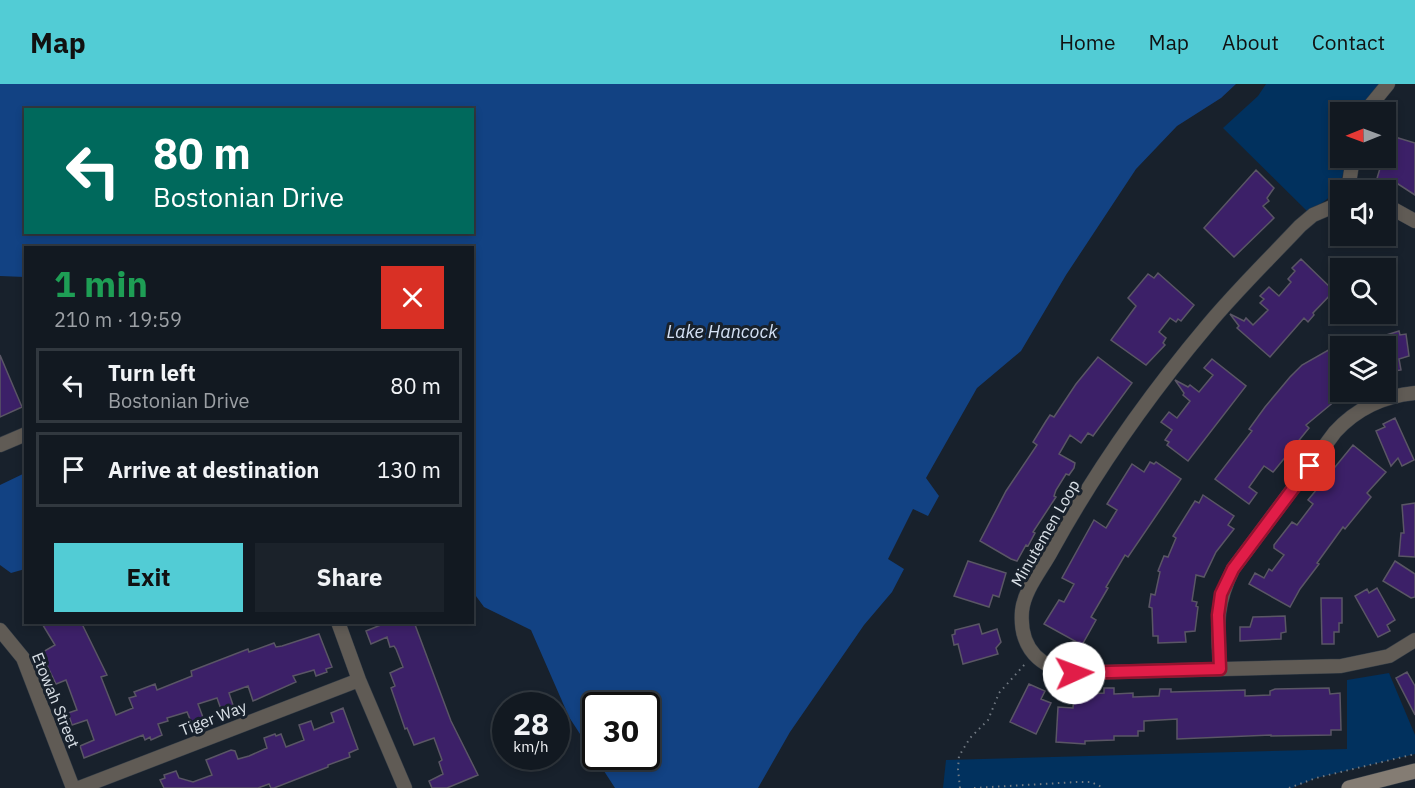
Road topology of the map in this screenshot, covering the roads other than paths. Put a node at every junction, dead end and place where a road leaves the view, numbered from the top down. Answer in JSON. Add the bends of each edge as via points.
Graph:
{"nodes":[{"id":1,"x":1388,"y":84,"type":"edge"},
{"id":2,"x":1373,"y":102,"type":"edge"},
{"id":3,"x":1330,"y":207,"type":"edge"},
{"id":4,"x":1396,"y":209,"type":"edge"},
{"id":5,"x":1415,"y":221,"type":"edge"},
{"id":6,"x":1415,"y":393,"type":"edge"},
{"id":7,"x":24,"y":435,"type":"edge"},
{"id":8,"x":0,"y":445,"type":"edge"},
{"id":9,"x":339,"y":624,"type":"edge"},
{"id":10,"x":0,"y":630,"type":"edge"},
{"id":11,"x":1415,"y":640,"type":"edge"},
{"id":12,"x":1220,"y":669,"type":"junction"},
{"id":13,"x":359,"y":680,"type":"junction"},
{"id":14,"x":1415,"y":771,"type":"edge"},
{"id":15,"x":73,"y":788,"type":"edge"},
{"id":16,"x":79,"y":788,"type":"edge"},
{"id":17,"x":405,"y":788,"type":"edge"},
{"id":18,"x":1349,"y":788,"type":"edge"}],
"edges":[{"from":1,"to":2,"type":"street"},
{"from":3,"to":12,"type":"street","name":"Minutemen Loop","via":[[1300,226],[1188,350],[1118,446],[1063,530],[1025,598],[1022,625],[1026,641],[1042,663],[1055,670],[1074,673]]},
{"from":4,"to":5,"type":"street"},
{"from":6,"to":12,"type":"street","via":[[1372,403],[1350,416],[1233,569],[1221,594],[1218,615]]},
{"from":7,"to":8,"type":"street"},
{"from":9,"to":13,"type":"street"},
{"from":10,"to":15,"type":"street","name":"Etowah Street","via":[[23,658]]},
{"from":11,"to":12,"type":"street","name":"Minutemen Loop","via":[[1389,656],[1341,666]]},
{"from":13,"to":16,"type":"street","name":"Tiger Way"},
{"from":13,"to":17,"type":"street"},
{"from":14,"to":18,"type":"main road"}]}
